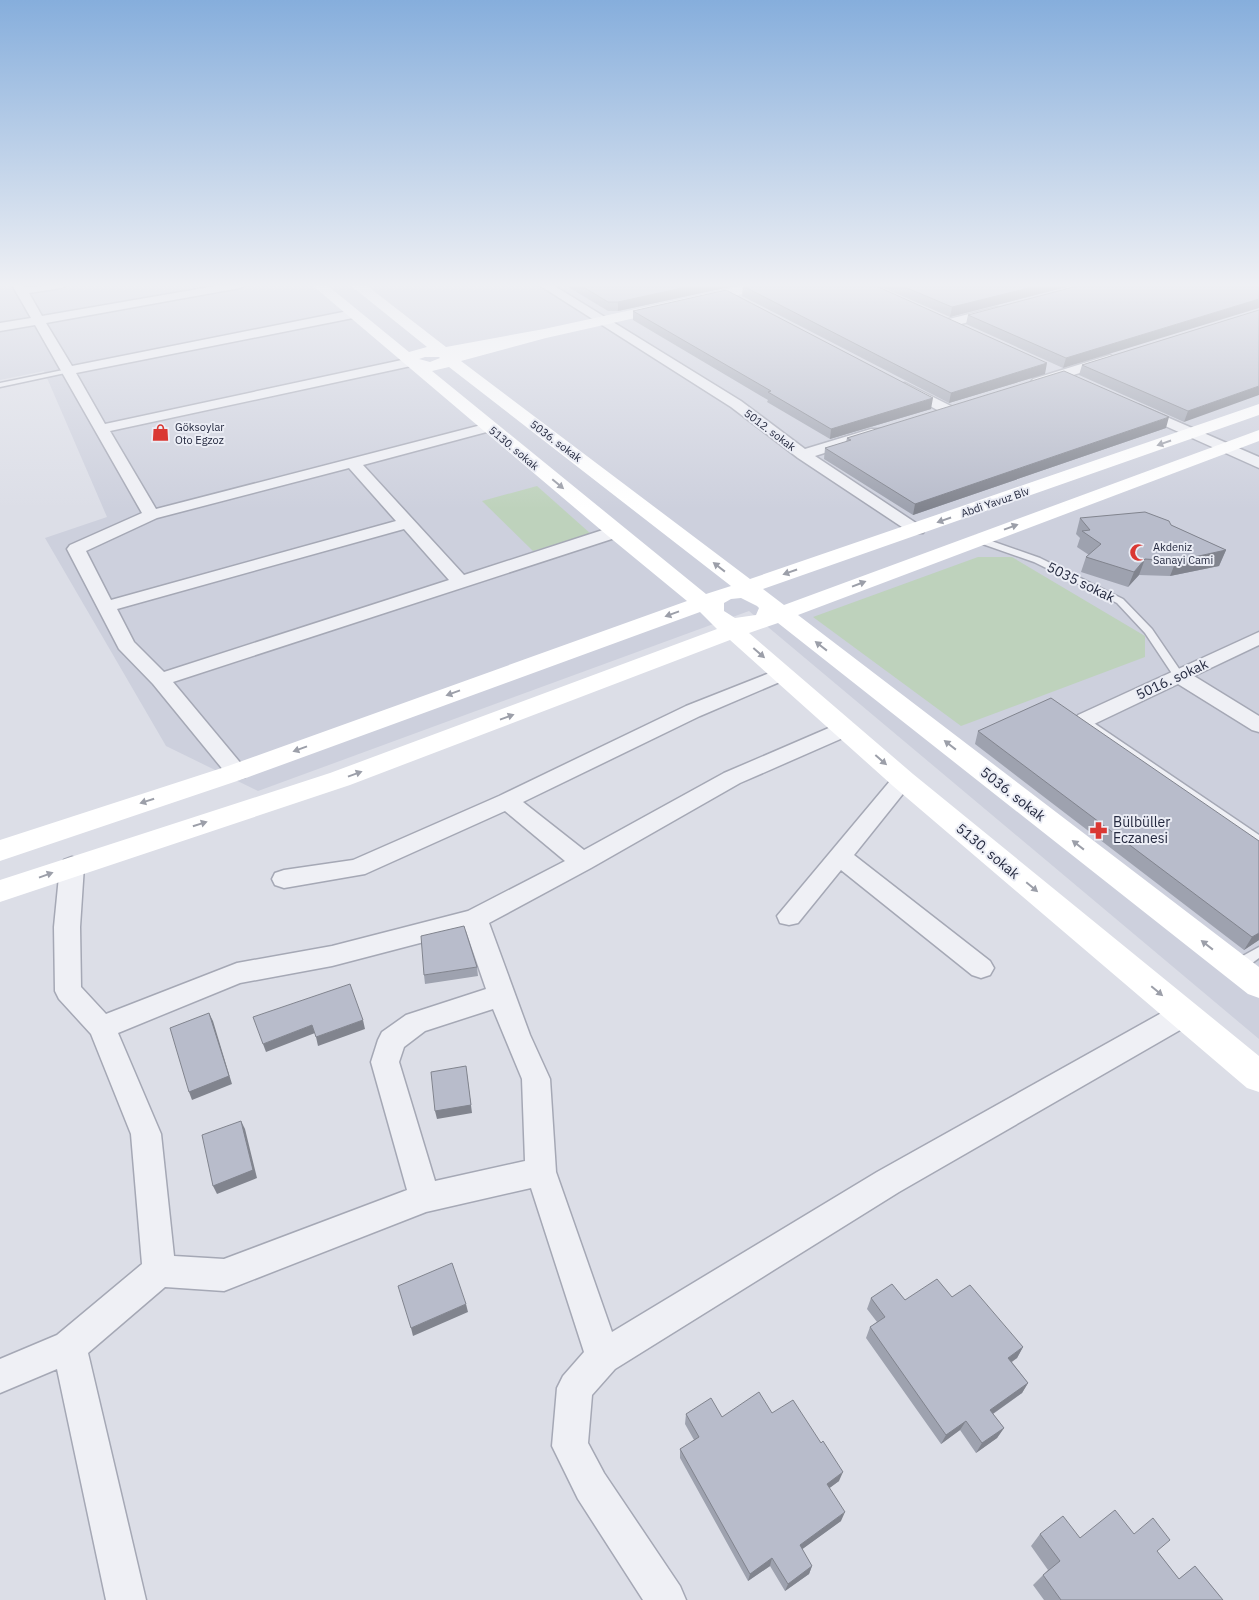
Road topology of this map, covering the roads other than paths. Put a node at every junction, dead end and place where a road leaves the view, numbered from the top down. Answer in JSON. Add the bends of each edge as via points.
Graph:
{"nodes":[{"id":1,"x":62,"y":360,"type":"edge"},
{"id":2,"x":125,"y":360,"type":"edge"},
{"id":3,"x":408,"y":360,"type":"edge"},
{"id":4,"x":449,"y":360,"type":"edge"},
{"id":5,"x":667,"y":360,"type":"edge"},
{"id":6,"x":1109,"y":360,"type":"edge"},
{"id":7,"x":411,"y":362,"type":"junction"},
{"id":8,"x":1045,"y":366,"type":"edge"},
{"id":9,"x":68,"y":371,"type":"junction"},
{"id":10,"x":1062,"y":374,"type":"junction"},
{"id":11,"x":1079,"y":382,"type":"edge"},
{"id":12,"x":897,"y":383,"type":"edge"},
{"id":13,"x":0,"y":385,"type":"edge"},
{"id":14,"x":1024,"y":386,"type":"edge"},
{"id":15,"x":1131,"y":405,"type":"edge"},
{"id":16,"x":1259,"y":409,"type":"edge"},
{"id":17,"x":930,"y":415,"type":"edge"},
{"id":18,"x":894,"y":426,"type":"edge"},
{"id":19,"x":489,"y":427,"type":"junction"},
{"id":20,"x":102,"y":429,"type":"junction"},
{"id":21,"x":1192,"y":433,"type":"junction"},
{"id":22,"x":1259,"y":435,"type":"edge"},
{"id":23,"x":1225,"y":448,"type":"junction"},
{"id":24,"x":803,"y":455,"type":"junction"},
{"id":25,"x":353,"y":463,"type":"junction"},
{"id":26,"x":1259,"y":463,"type":"edge"},
{"id":27,"x":151,"y":515,"type":"junction"},
{"id":28,"x":407,"y":523,"type":"junction"},
{"id":29,"x":917,"y":530,"type":"junction"},
{"id":30,"x":615,"y":532,"type":"junction"},
{"id":31,"x":977,"y":539,"type":"junction"},
{"id":32,"x":460,"y":582,"type":"junction"},
{"id":33,"x":105,"y":607,"type":"junction"},
{"id":34,"x":740,"y":608,"type":"junction"},
{"id":35,"x":1259,"y":638,"type":"edge"},
{"id":36,"x":782,"y":674,"type":"junction"},
{"id":37,"x":1179,"y":676,"type":"junction"},
{"id":38,"x":160,"y":680,"type":"junction"},
{"id":39,"x":1085,"y":720,"type":"joint"},
{"id":40,"x":1259,"y":725,"type":"edge"},
{"id":41,"x":845,"y":729,"type":"junction"},
{"id":42,"x":237,"y":772,"type":"junction"},
{"id":43,"x":903,"y":780,"type":"junction"},
{"id":44,"x":507,"y":800,"type":"junction"},
{"id":45,"x":1259,"y":841,"type":"edge"},
{"id":46,"x":0,"y":851,"type":"edge"},
{"id":47,"x":839,"y":856,"type":"junction"},
{"id":48,"x":583,"y":862,"type":"junction"},
{"id":49,"x":72,"y":866,"type":"junction"},
{"id":50,"x":284,"y":879,"type":"dead end"},
{"id":51,"x":0,"y":891,"type":"edge"},
{"id":52,"x":789,"y":916,"type":"dead end"},
{"id":53,"x":475,"y":918,"type":"junction"},
{"id":54,"x":1259,"y":952,"type":"edge"},
{"id":55,"x":1236,"y":967,"type":"junction"},
{"id":56,"x":981,"y":968,"type":"dead end"},
{"id":57,"x":1259,"y":985,"type":"edge"},
{"id":58,"x":501,"y":995,"type":"junction"},
{"id":59,"x":1184,"y":1014,"type":"junction"},
{"id":60,"x":102,"y":1028,"type":"junction"},
{"id":61,"x":1259,"y":1076,"type":"edge"},
{"id":62,"x":541,"y":1172,"type":"junction"},
{"id":63,"x":425,"y":1198,"type":"junction"},
{"id":64,"x":159,"y":1271,"type":"junction"},
{"id":65,"x":69,"y":1347,"type":"junction"},
{"id":66,"x":603,"y":1357,"type":"junction"},
{"id":67,"x":0,"y":1376,"type":"edge"},
{"id":68,"x":126,"y":1600,"type":"edge"},
{"id":69,"x":666,"y":1600,"type":"edge"}],
"edges":[{"from":1,"to":9,"type":"street"},
{"from":2,"to":9,"type":"street"},
{"from":3,"to":7,"type":"main road","name":"5130. sokak"},
{"from":34,"to":4,"type":"main road","name":"5036. sokak","one_way":true},
{"from":5,"to":24,"type":"street","name":"5012. sokak","via":[[736,404]]},
{"from":6,"to":10,"type":"street"},
{"from":7,"to":19,"type":"main road","name":"5130. sokak"},
{"from":7,"to":20,"type":"street"},
{"from":8,"to":10,"type":"street"},
{"from":9,"to":13,"type":"lane"},
{"from":9,"to":20,"type":"street"},
{"from":10,"to":11,"type":"street"},
{"from":10,"to":14,"type":"street"},
{"from":12,"to":17,"type":"street","via":[[953,408]]},
{"from":15,"to":21,"type":"street"},
{"from":16,"to":21,"type":"main road","name":"Abdi Yavuz Blv"},
{"from":18,"to":24,"type":"street"},
{"from":19,"to":25,"type":"street"},
{"from":19,"to":30,"type":"main road","name":"5130. sokak","one_way":true},
{"from":20,"to":27,"type":"street"},
{"from":21,"to":23,"type":"street"},
{"from":21,"to":29,"type":"main road","name":"Abdi Yavuz Blv","one_way":true},
{"from":22,"to":23,"type":"main road"},
{"from":23,"to":26,"type":"street"},
{"from":31,"to":23,"type":"main road","one_way":true},
{"from":24,"to":29,"type":"street","name":"5012. sokak"},
{"from":25,"to":27,"type":"street"},
{"from":25,"to":28,"type":"street"},
{"from":27,"to":33,"type":"street","via":[[76,549]]},
{"from":28,"to":32,"type":"street"},
{"from":28,"to":33,"type":"street"},
{"from":29,"to":34,"type":"main road","name":"Abdi Yavuz Blv","one_way":true},
{"from":30,"to":32,"type":"street"},
{"from":30,"to":34,"type":"main road","name":"5130. sokak"},
{"from":34,"to":31,"type":"main road","one_way":true},
{"from":31,"to":37,"type":"lane","name":"5035 sokak","via":[[1037,560],[1120,601],[1149,631]]},
{"from":32,"to":38,"type":"street"},
{"from":33,"to":38,"type":"street","via":[[126,645]]},
{"from":34,"to":36,"type":"main road","name":"5130. sokak","one_way":true},
{"from":34,"to":42,"type":"main road","one_way":true},
{"from":49,"to":34,"type":"main road","one_way":true,"via":[[340,779]]},
{"from":55,"to":34,"type":"main road","name":"5036. sokak","one_way":true},
{"from":35,"to":37,"type":"street","name":"5016. sokak"},
{"from":36,"to":41,"type":"main road","name":"5130. sokak"},
{"from":36,"to":44,"type":"street","via":[[693,711]]},
{"from":37,"to":39,"type":"street","name":"5016. sokak"},
{"from":37,"to":40,"type":"street","name":"5035 sokak"},
{"from":38,"to":42,"type":"street"},
{"from":39,"to":45,"type":"lane"},
{"from":41,"to":43,"type":"main road","name":"5130. sokak","one_way":true},
{"from":41,"to":48,"type":"street","via":[[732,778]]},
{"from":42,"to":46,"type":"main road","one_way":true},
{"from":43,"to":47,"type":"street"},
{"from":43,"to":59,"type":"main road","name":"5130. sokak","one_way":true},
{"from":44,"to":48,"type":"street"},
{"from":44,"to":50,"type":"street","via":[[357,868]]},
{"from":47,"to":52,"type":"street"},
{"from":47,"to":56,"type":"street"},
{"from":48,"to":53,"type":"street"},
{"from":51,"to":49,"type":"main road","one_way":true},
{"from":49,"to":60,"type":"street","via":[[67,927],[68,991]]},
{"from":53,"to":58,"type":"street"},
{"from":53,"to":60,"type":"street","via":[[332,956],[237,974]]},
{"from":54,"to":55,"type":"lane"},
{"from":55,"to":57,"type":"main road","name":"5036. sokak"},
{"from":58,"to":62,"type":"street","via":[[536,1079]]},
{"from":58,"to":63,"type":"street","via":[[416,1023],[392,1040],[385,1062]]},
{"from":59,"to":61,"type":"main road","name":"5130. sokak"},
{"from":59,"to":66,"type":"street","via":[[888,1182]]},
{"from":60,"to":64,"type":"street","via":[[146,1134]]},
{"from":62,"to":63,"type":"street"},
{"from":62,"to":66,"type":"street"},
{"from":63,"to":64,"type":"street","via":[[224,1275]]},
{"from":64,"to":65,"type":"street"},
{"from":65,"to":67,"type":"street"},
{"from":65,"to":68,"type":"street"},
{"from":66,"to":69,"type":"street","via":[[575,1388],[570,1446],[591,1486]]}]}
